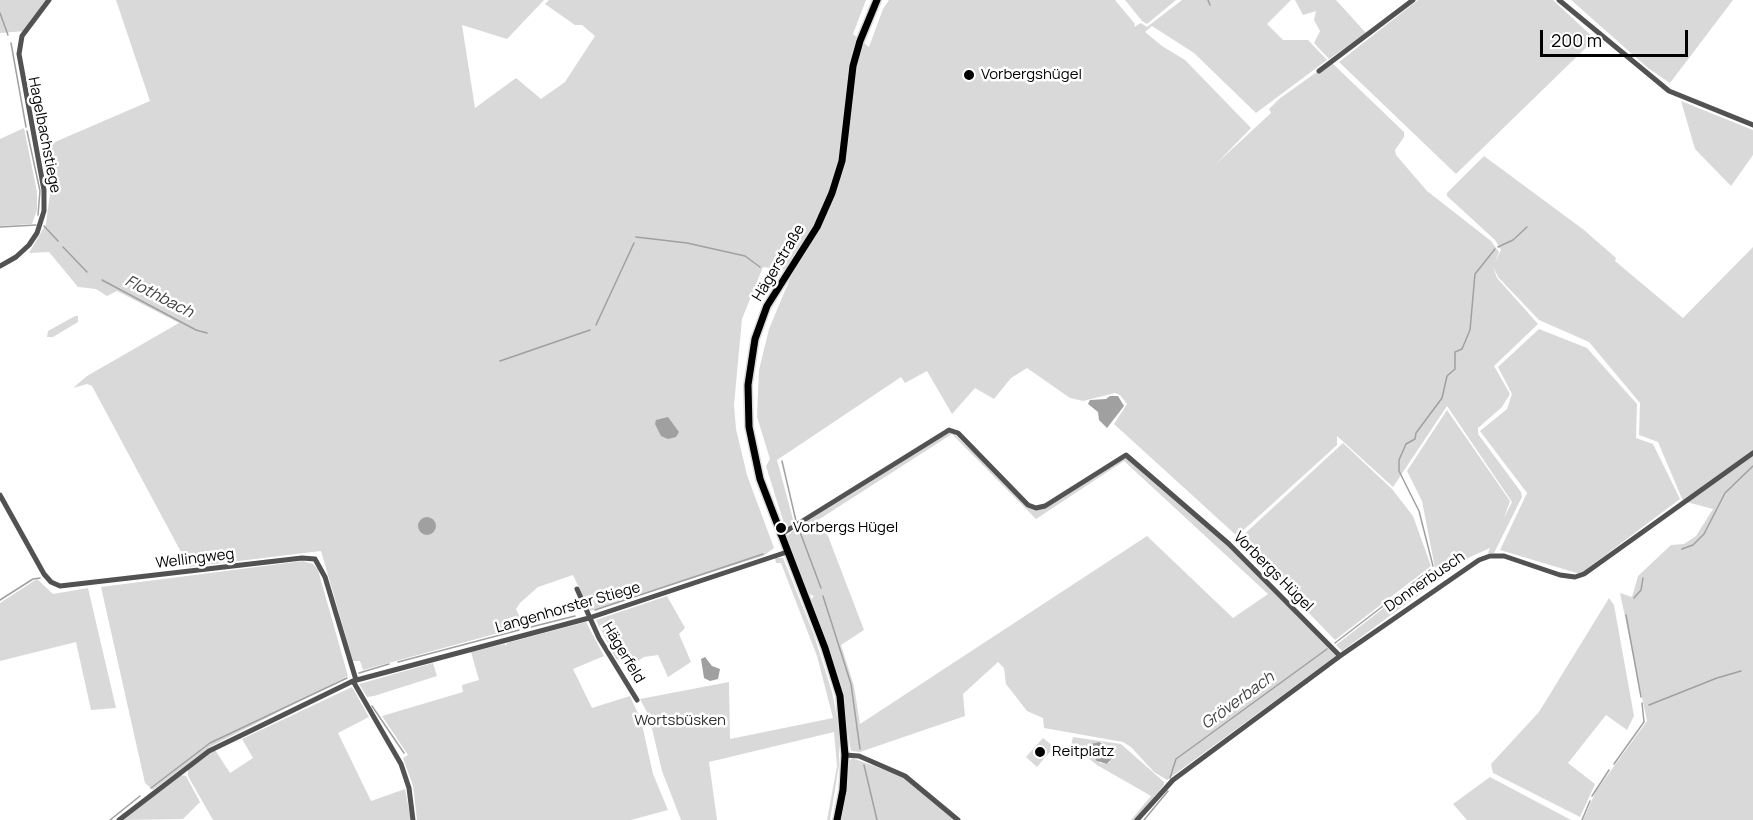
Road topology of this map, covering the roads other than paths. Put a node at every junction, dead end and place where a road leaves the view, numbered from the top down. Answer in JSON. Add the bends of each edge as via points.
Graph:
{"nodes":[{"id":1,"x":49,"y":0,"type":"edge"},
{"id":2,"x":877,"y":0,"type":"edge"},
{"id":3,"x":1413,"y":0,"type":"edge"},
{"id":4,"x":1559,"y":0,"type":"edge"},
{"id":5,"x":1319,"y":71,"type":"dead end"},
{"id":6,"x":1753,"y":125,"type":"edge"},
{"id":7,"x":0,"y":266,"type":"edge"},
{"id":8,"x":1753,"y":453,"type":"edge"},
{"id":9,"x":0,"y":495,"type":"edge"},
{"id":10,"x":780,"y":535,"type":"junction"},
{"id":11,"x":787,"y":552,"type":"junction"},
{"id":12,"x":577,"y":590,"type":"dead end"},
{"id":13,"x":589,"y":618,"type":"junction"},
{"id":14,"x":1341,"y":656,"type":"junction"},
{"id":15,"x":354,"y":681,"type":"junction"},
{"id":16,"x":637,"y":700,"type":"dead end"},
{"id":17,"x":845,"y":755,"type":"junction"},
{"id":18,"x":119,"y":820,"type":"edge"},
{"id":19,"x":413,"y":820,"type":"edge"},
{"id":20,"x":837,"y":820,"type":"edge"},
{"id":21,"x":958,"y":820,"type":"edge"},
{"id":22,"x":1137,"y":820,"type":"edge"}],
"edges":[{"from":1,"to":7,"type":"street","name":"Hagelbachstiege","via":[[22,36],[19,54],[44,190],[44,212],[29,245]]},
{"from":2,"to":10,"type":"main road","name":"Hägerstraße","via":[[854,66],[842,161],[832,193],[817,227],[771,297],[751,356],[751,437]]},
{"from":3,"to":5,"type":"street"},
{"from":4,"to":6,"type":"street","via":[[1664,88]]},
{"from":8,"to":14,"type":"street","name":"Donnerbusch","via":[[1584,574],[1566,576],[1512,558],[1485,557]]},
{"from":9,"to":15,"type":"street","name":"Wellingweg","via":[[44,574],[60,586],[315,559],[325,577]]},
{"from":10,"to":11,"type":"main road","name":"Hägerstraße"},
{"from":10,"to":14,"type":"street","name":"Vorbergs Hügel","via":[[949,430],[958,433],[1028,505],[1036,508],[1126,455],[1229,544]]},
{"from":11,"to":13,"type":"street","name":"Langenhorster Stiege"},
{"from":11,"to":17,"type":"main road","name":"Hägerstraße","via":[[834,674],[843,714]]},
{"from":12,"to":13,"type":"street","name":"Hägerfeld"},
{"from":13,"to":15,"type":"street","name":"Langenhorster Stiege"},
{"from":13,"to":16,"type":"street","name":"Hägerfeld"},
{"from":14,"to":22,"type":"street","name":"Donnerbusch","via":[[1173,780]]},
{"from":15,"to":18,"type":"street","name":"Langenhorster Stiege","via":[[209,751]]},
{"from":15,"to":19,"type":"street","via":[[397,755],[409,788]]},
{"from":17,"to":20,"type":"main road","name":"Hägerstraße"},
{"from":17,"to":21,"type":"street","via":[[859,756],[905,776]]}]}
